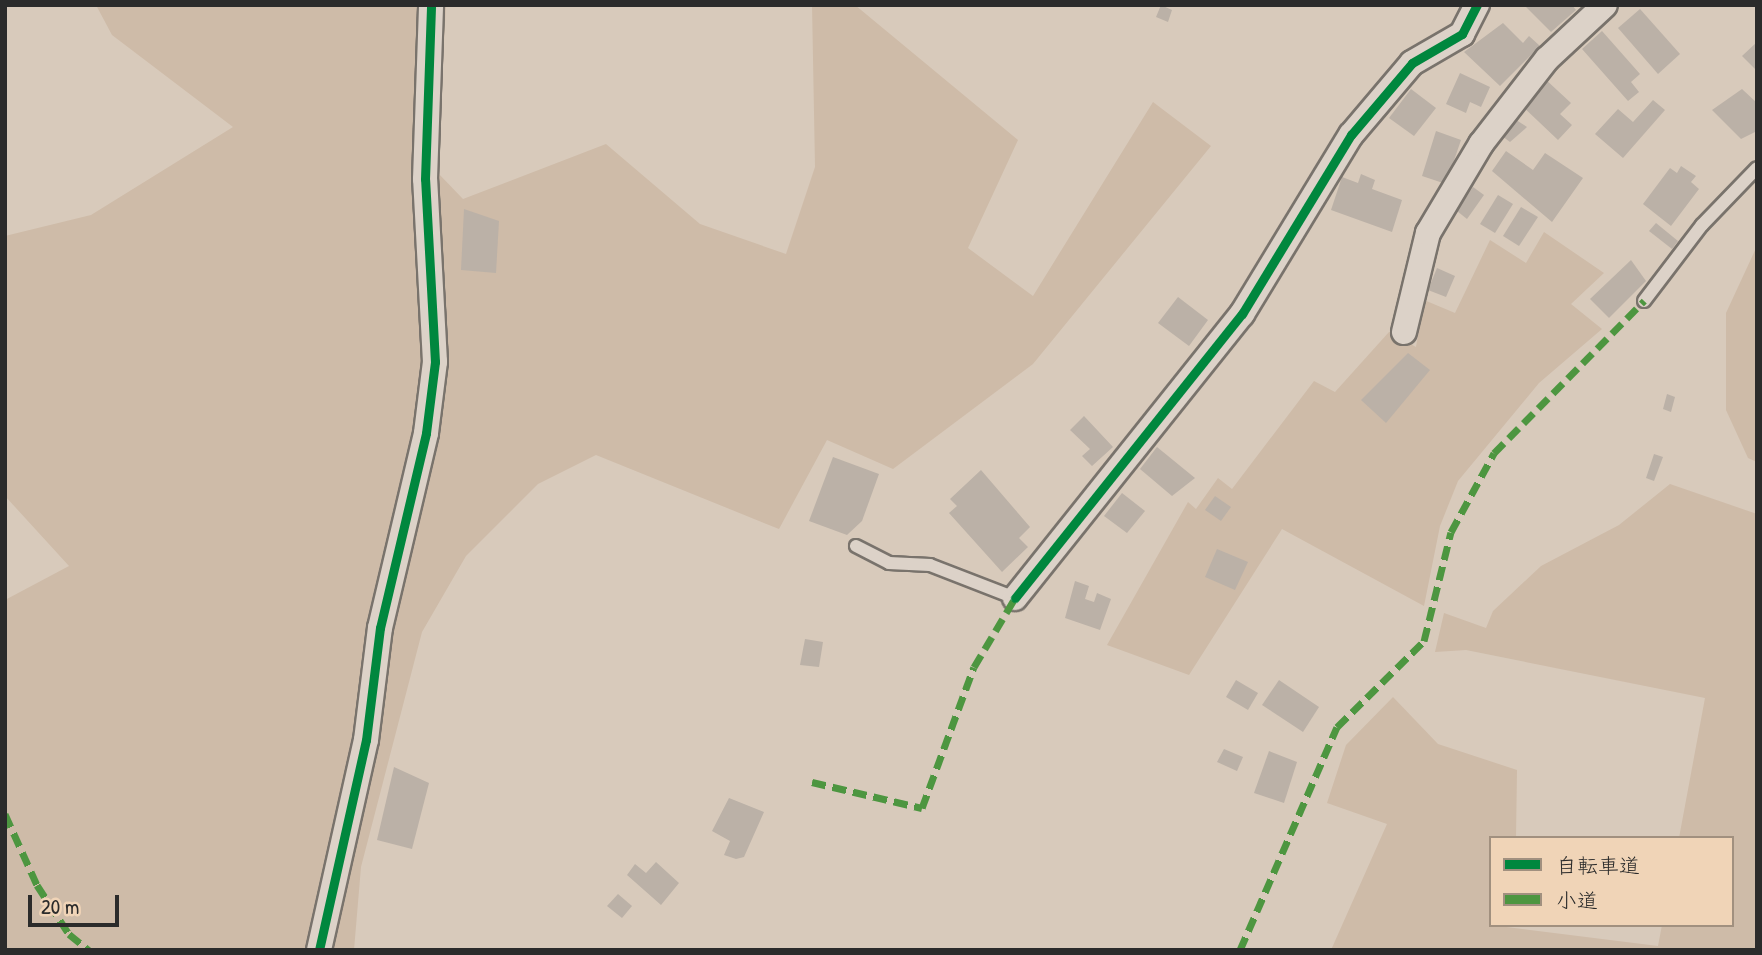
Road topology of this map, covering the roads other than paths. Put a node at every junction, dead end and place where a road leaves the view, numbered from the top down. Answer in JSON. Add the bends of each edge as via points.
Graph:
{"nodes":[{"id":1,"x":431,"y":5,"type":"edge"},
{"id":2,"x":1477,"y":5,"type":"edge"},
{"id":3,"x":1605,"y":5,"type":"edge"},
{"id":4,"x":1757,"y":169,"type":"edge"},
{"id":5,"x":1644,"y":301,"type":"dead end"},
{"id":6,"x":1404,"y":332,"type":"dead end"},
{"id":7,"x":856,"y":546,"type":"dead end"},
{"id":8,"x":1015,"y":598,"type":"joint"},
{"id":9,"x":320,"y":950,"type":"edge"}],
"edges":[{"from":1,"to":9,"type":"street","via":[[425,179],[435,362],[426,433],[380,628],[366,740]]},
{"from":2,"to":8,"type":"street","via":[[1462,34],[1412,63],[1351,135],[1242,314]]},
{"from":3,"to":6,"type":"street","via":[[1546,59],[1480,144],[1445,213],[1428,233]]},
{"from":4,"to":5,"type":"lane","via":[[1702,225]]},
{"from":7,"to":8,"type":"lane","via":[[889,563],[930,565]]}]}
